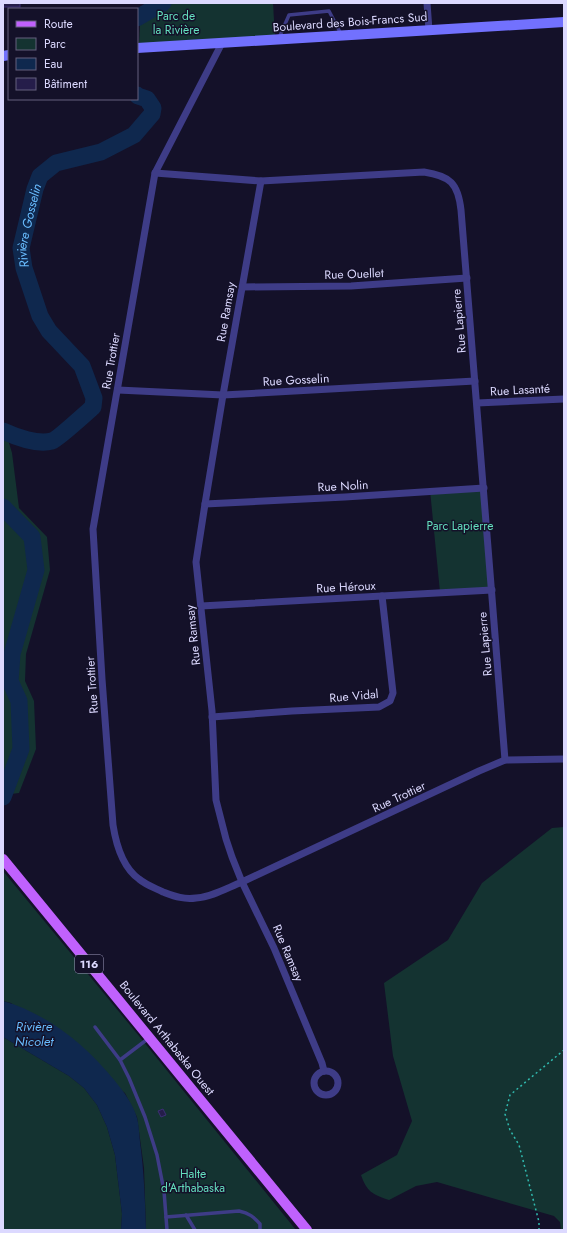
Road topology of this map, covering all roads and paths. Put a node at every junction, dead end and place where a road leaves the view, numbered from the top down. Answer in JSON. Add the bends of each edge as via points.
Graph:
{"nodes":[{"id":1,"x":427,"y":3,"type":"edge"},
{"id":2,"x":564,"y":22,"type":"edge"},
{"id":3,"x":429,"y":30,"type":"junction"},
{"id":4,"x":342,"y":35,"type":"junction"},
{"id":5,"x":278,"y":39,"type":"junction"},
{"id":6,"x":222,"y":43,"type":"junction"},
{"id":7,"x":138,"y":48,"type":"edge"},
{"id":8,"x":155,"y":173,"type":"junction"},
{"id":9,"x":261,"y":182,"type":"junction"},
{"id":10,"x":467,"y":278,"type":"junction"},
{"id":11,"x":242,"y":288,"type":"junction"},
{"id":12,"x":475,"y":381,"type":"junction"},
{"id":13,"x":118,"y":390,"type":"junction"},
{"id":14,"x":223,"y":395,"type":"junction"},
{"id":15,"x":564,"y":398,"type":"edge"},
{"id":16,"x":477,"y":403,"type":"junction"},
{"id":17,"x":484,"y":488,"type":"junction"},
{"id":18,"x":204,"y":504,"type":"junction"},
{"id":19,"x":492,"y":590,"type":"junction"},
{"id":20,"x":382,"y":596,"type":"junction"},
{"id":21,"x":201,"y":606,"type":"junction"},
{"id":22,"x":212,"y":717,"type":"junction"},
{"id":23,"x":564,"y":759,"type":"edge"},
{"id":24,"x":505,"y":760,"type":"junction"},
{"id":25,"x":5,"y":861,"type":"edge"},
{"id":26,"x":242,"y":882,"type":"junction"},
{"id":27,"x":95,"y":1027,"type":"dead end"},
{"id":28,"x":150,"y":1038,"type":"junction"},
{"id":29,"x":564,"y":1050,"type":"edge"},
{"id":30,"x":120,"y":1060,"type":"junction"},
{"id":31,"x":324,"y":1071,"type":"dead end"},
{"id":32,"x":186,"y":1215,"type":"junction"},
{"id":33,"x":166,"y":1217,"type":"junction"},
{"id":34,"x":168,"y":1230,"type":"edge"},
{"id":35,"x":195,"y":1230,"type":"edge"},
{"id":36,"x":260,"y":1230,"type":"edge"},
{"id":37,"x":307,"y":1230,"type":"edge"},
{"id":38,"x":539,"y":1230,"type":"edge"}],
"edges":[{"from":1,"to":3,"type":"street"},
{"from":2,"to":3,"type":"street","name":"Boulevard des Bois-Francs Sud"},
{"from":3,"to":4,"type":"street","name":"Boulevard des Bois-Francs Sud"},
{"from":4,"to":5,"type":"street","name":"Boulevard des Bois-Francs Sud"},
{"from":4,"to":5,"type":"lane","via":[[329,12],[289,15]]},
{"from":5,"to":6,"type":"street","name":"Boulevard des Bois-Francs Sud"},
{"from":6,"to":7,"type":"street","name":"Boulevard des Bois-Francs Sud"},
{"from":6,"to":8,"type":"street","name":"Rue Trottier"},
{"from":8,"to":9,"type":"street","name":"Rue Lapierre"},
{"from":8,"to":13,"type":"street","name":"Rue Trottier"},
{"from":9,"to":10,"type":"street","name":"Rue Lapierre","via":[[424,172],[443,176],[450,180],[459,195]]},
{"from":9,"to":11,"type":"street","name":"Rue Ramsay"},
{"from":10,"to":11,"type":"street","name":"Rue Ouellet","via":[[351,286]]},
{"from":10,"to":12,"type":"street","name":"Rue Lapierre"},
{"from":11,"to":14,"type":"street","name":"Rue Ramsay"},
{"from":12,"to":14,"type":"street","name":"Rue Gosselin"},
{"from":12,"to":16,"type":"street","name":"Rue Lapierre"},
{"from":13,"to":14,"type":"street","name":"Rue Gosselin"},
{"from":13,"to":26,"type":"street","name":"Rue Trottier","via":[[93,529],[114,832],[123,861],[129,869],[138,879],[170,895],[181,898],[210,896]]},
{"from":14,"to":18,"type":"street","name":"Rue Ramsay"},
{"from":15,"to":16,"type":"street","name":"Rue Lasanté"},
{"from":16,"to":17,"type":"street","name":"Rue Lapierre"},
{"from":17,"to":18,"type":"street","name":"Rue Nolin"},
{"from":17,"to":19,"type":"street","name":"Rue Lapierre"},
{"from":18,"to":21,"type":"street","name":"Rue Ramsay","via":[[196,562]]},
{"from":19,"to":20,"type":"street","name":"Rue Héroux"},
{"from":19,"to":24,"type":"street","name":"Rue Lapierre"},
{"from":20,"to":21,"type":"street","name":"Rue Héroux"},
{"from":20,"to":22,"type":"street","name":"Rue Vidal","via":[[393,693],[390,702],[379,707]]},
{"from":21,"to":22,"type":"street","name":"Rue Ramsay"},
{"from":22,"to":26,"type":"street","name":"Rue Ramsay","via":[[216,800],[226,839]]},
{"from":23,"to":24,"type":"street","name":"Rue Trottier"},
{"from":24,"to":26,"type":"street","name":"Rue Trottier"},
{"from":25,"to":28,"type":"main road","name":"Boulevard Arthabaska Ouest","number":"116"},
{"from":26,"to":31,"type":"street","name":"Rue Ramsay","via":[[274,948]]},
{"from":27,"to":30,"type":"lane"},
{"from":28,"to":30,"type":"lane"},
{"from":28,"to":37,"type":"main road","name":"Boulevard Arthabaska Ouest","number":"116"},
{"from":29,"to":38,"type":"path","via":[[510,1095],[505,1114],[510,1130],[519,1145]]},
{"from":30,"to":33,"type":"lane","via":[[145,1117],[157,1155]]},
{"from":32,"to":33,"type":"lane"},
{"from":32,"to":35,"type":"lane"},
{"from":32,"to":36,"type":"lane","via":[[239,1211],[254,1217],[260,1224]]},
{"from":33,"to":34,"type":"lane"}]}
